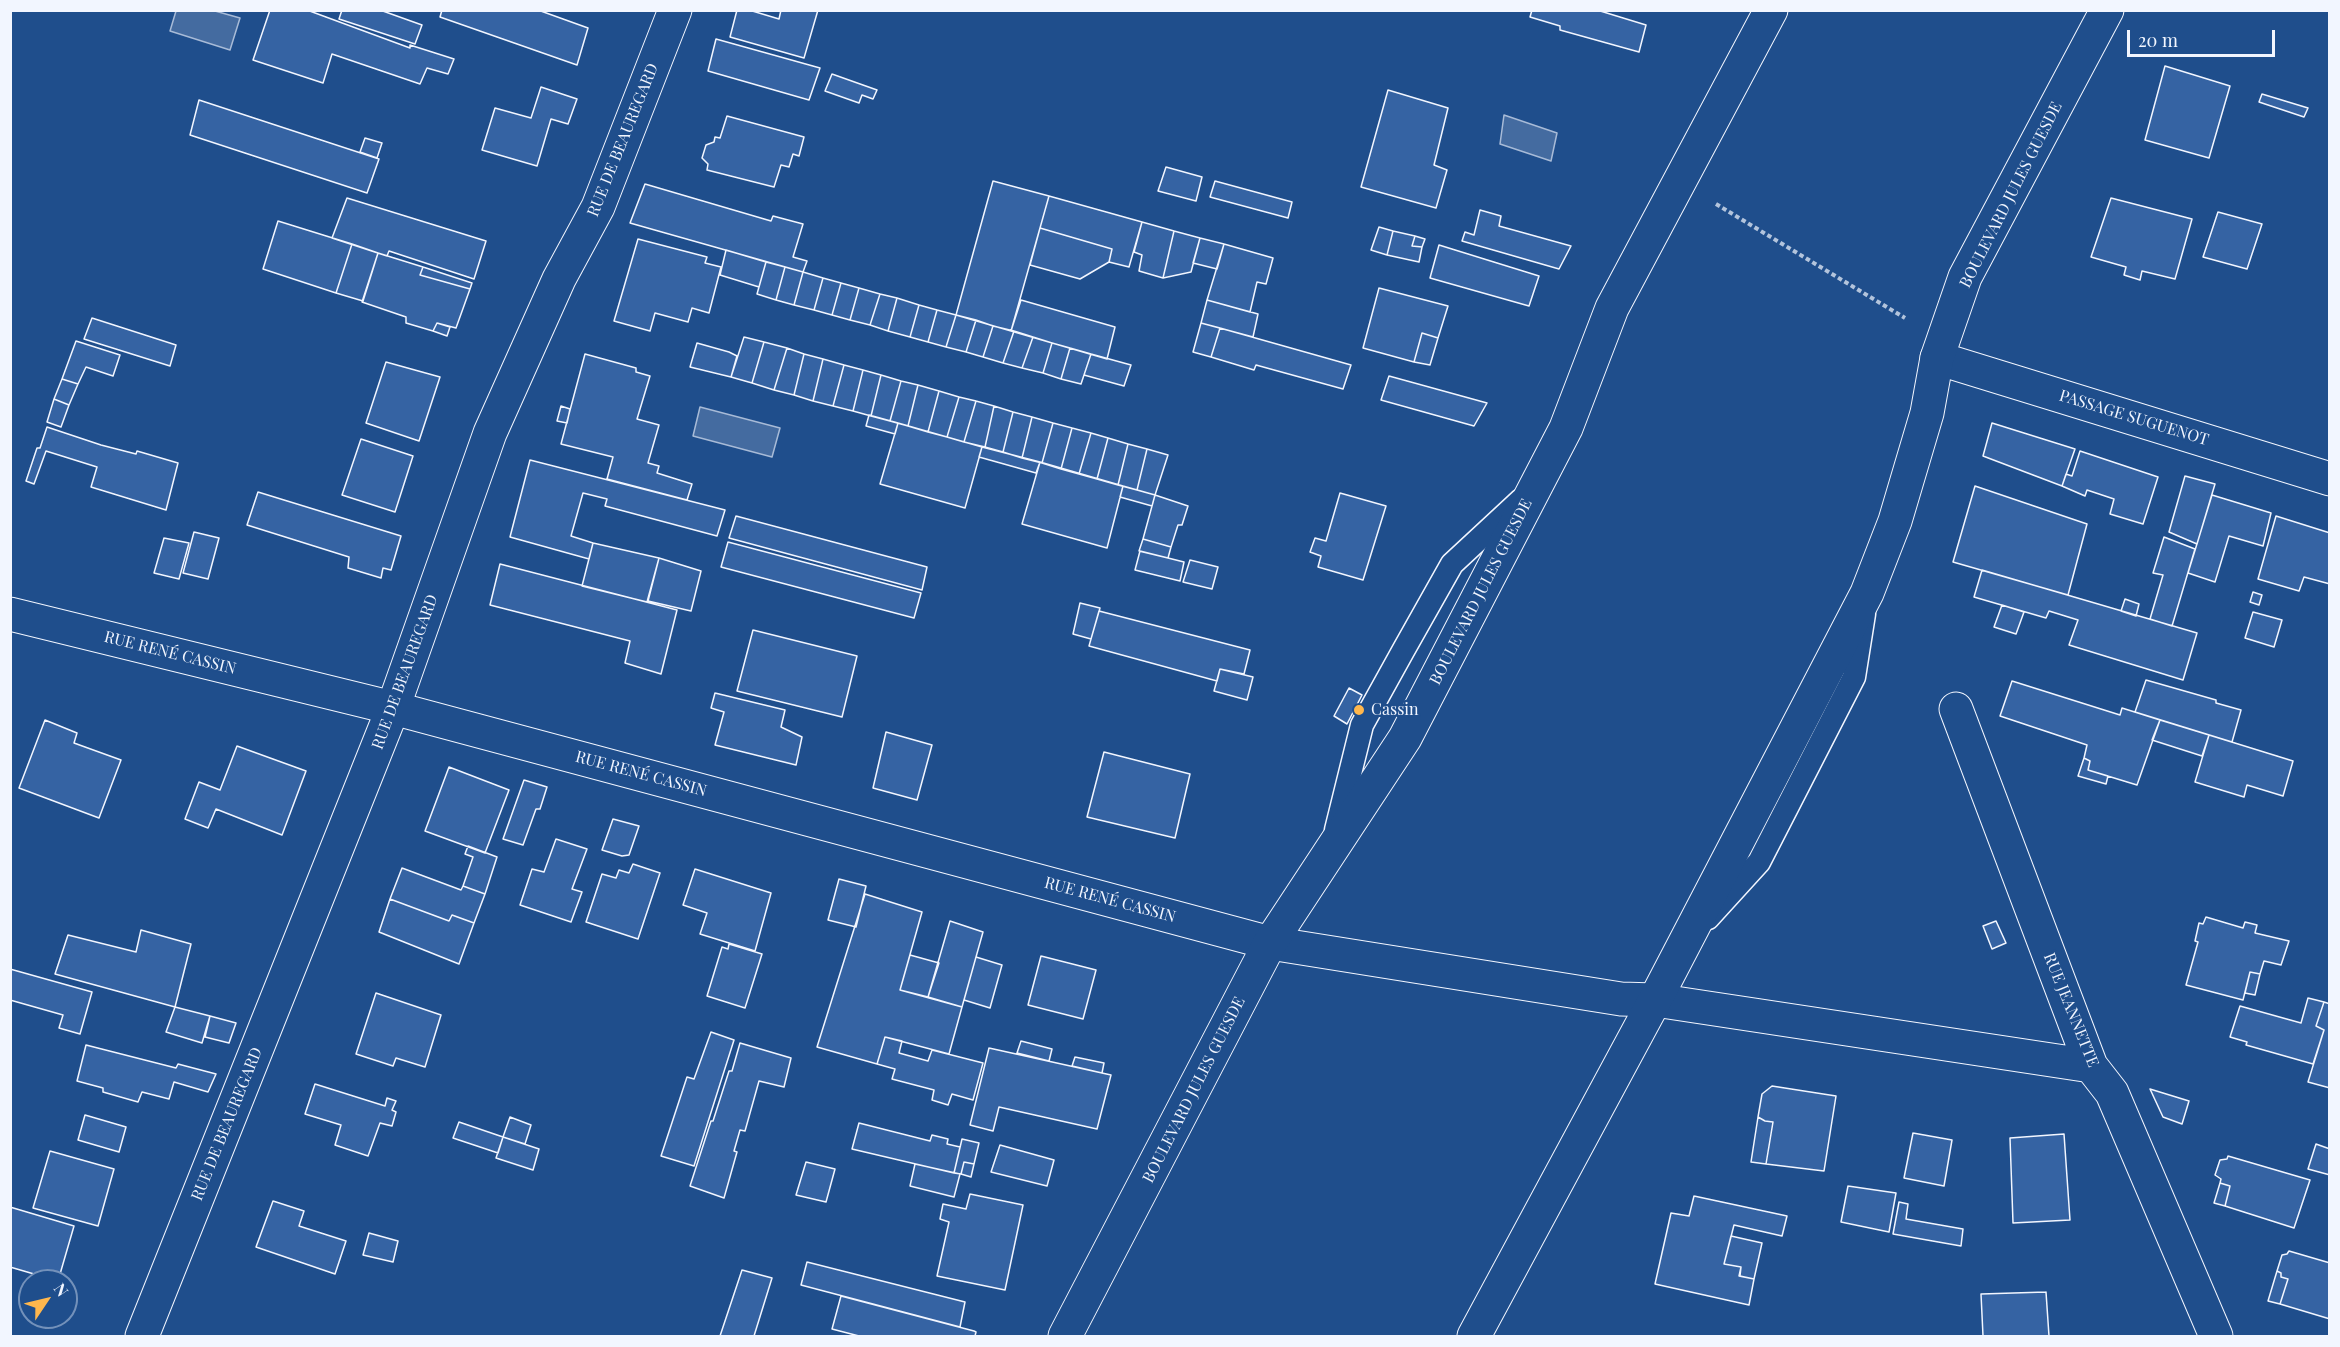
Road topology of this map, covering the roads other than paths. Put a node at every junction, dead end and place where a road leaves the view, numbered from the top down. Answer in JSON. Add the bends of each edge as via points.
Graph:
{"nodes":[{"id":1,"x":675,"y":10,"type":"edge"},
{"id":2,"x":1771,"y":10,"type":"edge"},
{"id":3,"x":2108,"y":10,"type":"edge"},
{"id":4,"x":1937,"y":358,"type":"junction"},
{"id":5,"x":2330,"y":479,"type":"edge"},
{"id":6,"x":1536,"y":487,"type":"junction"},
{"id":7,"x":10,"y":614,"type":"edge"},
{"id":8,"x":393,"y":708,"type":"junction"},
{"id":9,"x":1956,"y":709,"type":"dead end"},
{"id":10,"x":1332,"y":849,"type":"junction"},
{"id":11,"x":1269,"y":943,"type":"junction"},
{"id":12,"x":1655,"y":1000,"type":"junction"},
{"id":13,"x":2091,"y":1066,"type":"junction"},
{"id":14,"x":142,"y":1336,"type":"edge"},
{"id":15,"x":1065,"y":1336,"type":"edge"},
{"id":16,"x":1474,"y":1336,"type":"edge"},
{"id":17,"x":2216,"y":1336,"type":"edge"}],
"edges":[{"from":1,"to":8,"type":"street","name":"RUE DE BEAUREGARD","via":[[598,207],[559,279],[490,433]]},
{"from":2,"to":6,"type":"street","name":"BOULEVARD JULES GUESDE","via":[[1612,308],[1566,428]]},
{"from":3,"to":4,"type":"street","name":"BOULEVARD JULES GUESDE","via":[[1965,277]]},
{"from":4,"to":5,"type":"street","name":"PASSAGE SUGUENOT"},
{"from":4,"to":12,"type":"street","name":"BOULEVARD JULES GUESDE","via":[[1927,413],[1867,593]]},
{"from":6,"to":10,"type":"street","name":"BOULEVARD JULES GUESDE","via":[[1405,738]]},
{"from":6,"to":10,"type":"lane","name":"BOULEVARD JULES GUESDE","via":[[1452,564],[1362,725]]},
{"from":7,"to":8,"type":"street","name":"RUE RENÉ CASSIN"},
{"from":8,"to":11,"type":"street","name":"RUE RENÉ CASSIN"},
{"from":8,"to":14,"type":"street","name":"RUE DE BEAUREGARD"},
{"from":9,"to":13,"type":"street","name":"RUE JEANNETTE"},
{"from":10,"to":11,"type":"street","name":"BOULEVARD JULES GUESDE"},
{"from":11,"to":12,"type":"street","name":"RUE RENÉ CASSIN","via":[[1621,999]]},
{"from":11,"to":15,"type":"street","name":"BOULEVARD JULES GUESDE"},
{"from":12,"to":13,"type":"street","name":"RUE RENÉ CASSIN"},
{"from":12,"to":16,"type":"street","name":"BOULEVARD JULES GUESDE"},
{"from":13,"to":17,"type":"street","name":"RUE JEANNETTE","via":[[2112,1093]]}]}
